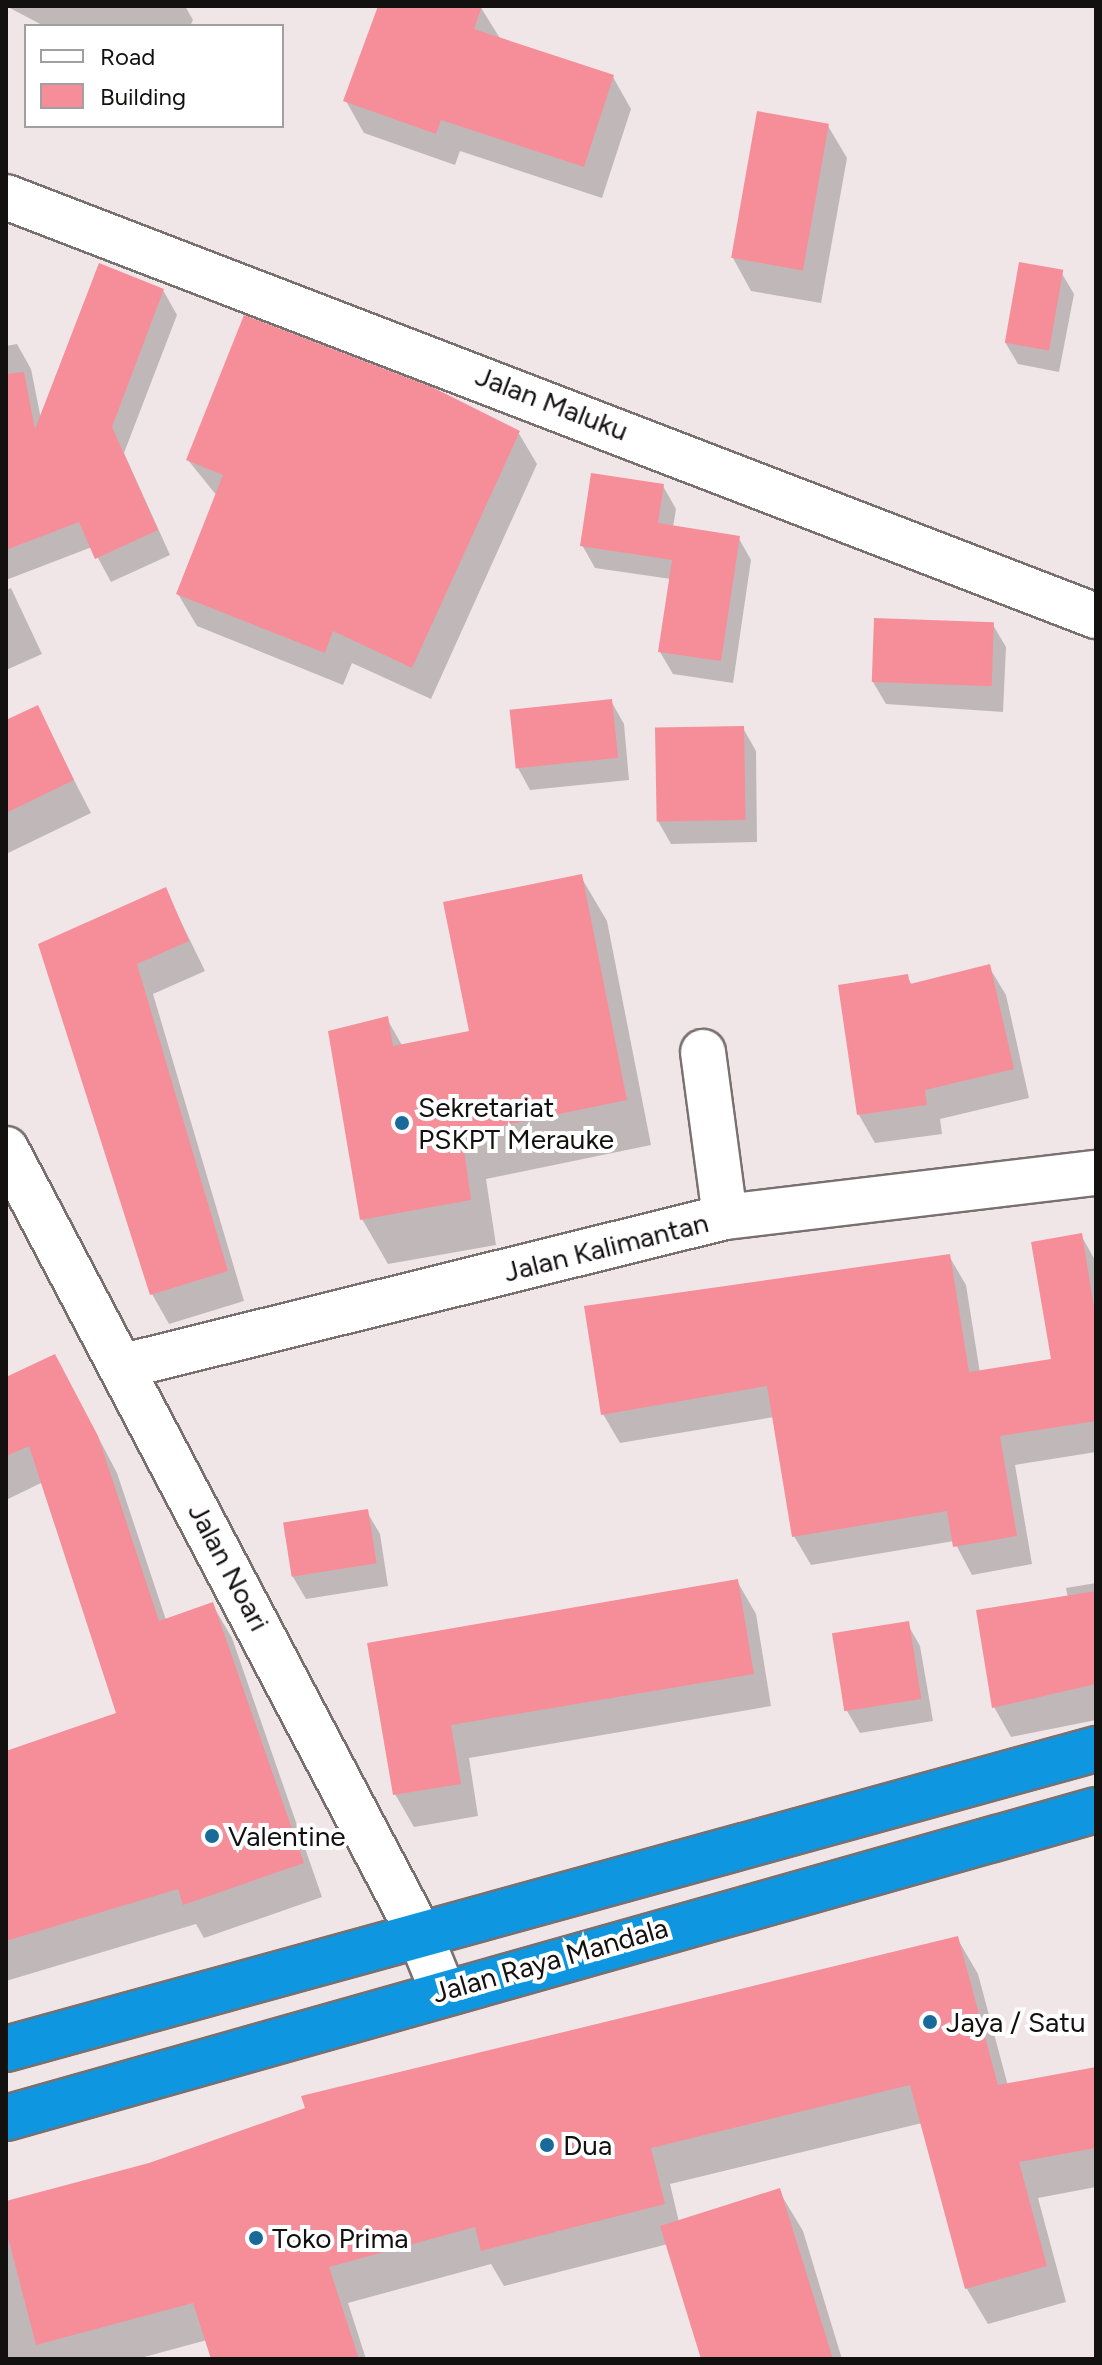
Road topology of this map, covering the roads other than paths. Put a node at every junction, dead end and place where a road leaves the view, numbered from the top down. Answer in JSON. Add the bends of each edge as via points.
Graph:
{"nodes":[{"id":1,"x":6,"y":197,"type":"edge"},
{"id":2,"x":1096,"y":616,"type":"edge"},
{"id":3,"x":703,"y":1052,"type":"dead end"},
{"id":4,"x":6,"y":1149,"type":"edge"},
{"id":5,"x":1096,"y":1173,"type":"edge"},
{"id":6,"x":725,"y":1217,"type":"junction"},
{"id":7,"x":124,"y":1366,"type":"junction"},
{"id":8,"x":1096,"y":1749,"type":"edge"},
{"id":9,"x":1096,"y":1810,"type":"edge"},
{"id":10,"x":419,"y":1933,"type":"junction"},
{"id":11,"x":442,"y":1989,"type":"junction"},
{"id":12,"x":6,"y":2049,"type":"edge"},
{"id":13,"x":6,"y":2118,"type":"edge"}],
"edges":[{"from":1,"to":2,"type":"street","name":"Jalan Maluku"},
{"from":3,"to":6,"type":"street"},
{"from":4,"to":7,"type":"street","name":"Jalan Noari"},
{"from":5,"to":6,"type":"street","name":"Jalan Kalimantan"},
{"from":6,"to":7,"type":"street","name":"Jalan Kalimantan"},
{"from":7,"to":10,"type":"street","name":"Jalan Noari"},
{"from":8,"to":10,"type":"highway"},
{"from":9,"to":11,"type":"highway","name":"Jalan Raya Mandala"},
{"from":10,"to":11,"type":"street","name":"Jalan Noari"},
{"from":10,"to":12,"type":"highway"},
{"from":11,"to":13,"type":"highway","name":"Jalan Raya Mandala"}]}
